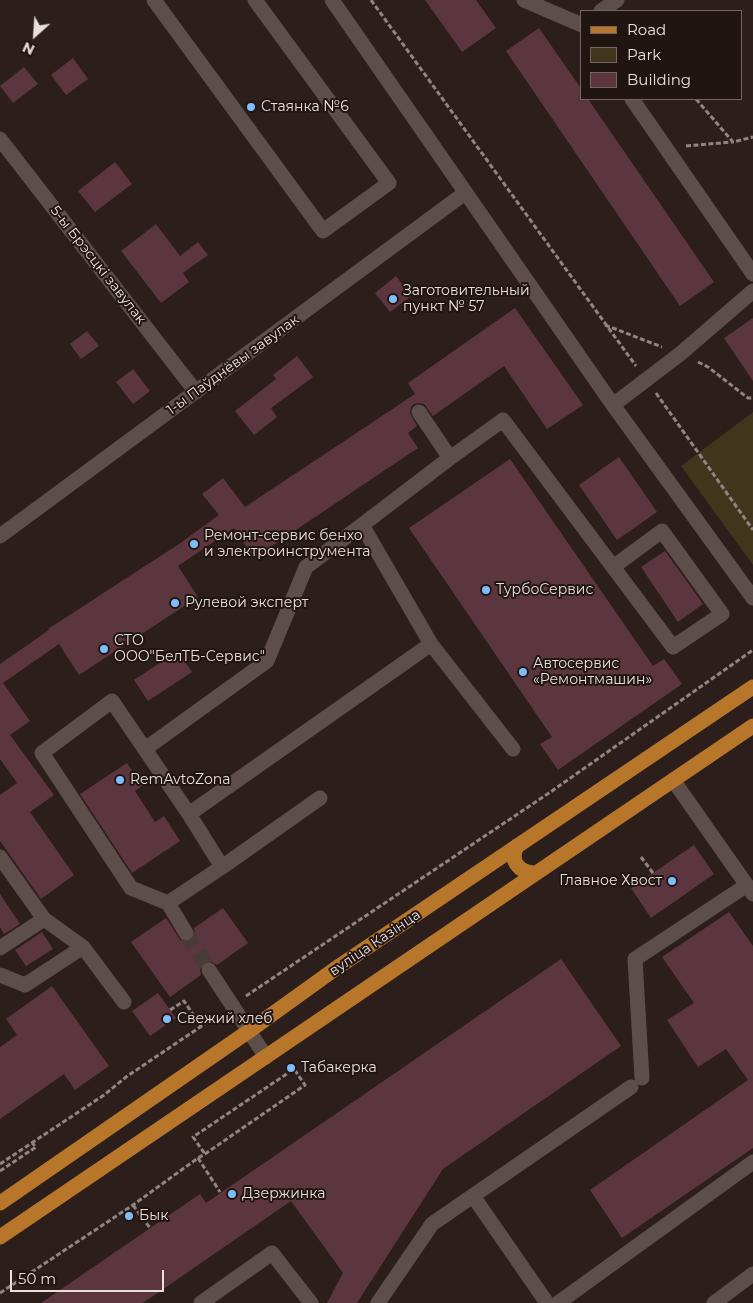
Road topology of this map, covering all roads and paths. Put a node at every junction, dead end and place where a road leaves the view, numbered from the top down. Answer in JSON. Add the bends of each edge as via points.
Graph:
{"nodes":[{"id":1,"x":255,"y":0,"type":"edge"},
{"id":2,"x":332,"y":0,"type":"edge"},
{"id":3,"x":371,"y":0,"type":"edge"},
{"id":4,"x":524,"y":0,"type":"edge"},
{"id":5,"x":617,"y":0,"type":"edge"},
{"id":6,"x":157,"y":1,"type":"edge"},
{"id":7,"x":602,"y":10,"type":"edge"},
{"id":8,"x":580,"y":24,"type":"edge"},
{"id":9,"x":633,"y":100,"type":"edge"},
{"id":10,"x":697,"y":100,"type":"edge"},
{"id":11,"x":753,"y":137,"type":"edge"},
{"id":12,"x":0,"y":139,"type":"edge"},
{"id":13,"x":733,"y":142,"type":"junction"},
{"id":14,"x":666,"y":147,"type":"junction"},
{"id":15,"x":465,"y":193,"type":"junction"},
{"id":16,"x":753,"y":274,"type":"edge"},
{"id":17,"x":753,"y":291,"type":"edge"},
{"id":18,"x":647,"y":381,"type":"junction"},
{"id":19,"x":196,"y":392,"type":"junction"},
{"id":20,"x":613,"y":405,"type":"junction"},
{"id":21,"x":419,"y":412,"type":"dead end"},
{"id":22,"x":450,"y":458,"type":"junction"},
{"id":23,"x":362,"y":525,"type":"junction"},
{"id":24,"x":753,"y":530,"type":"edge"},
{"id":25,"x":0,"y":536,"type":"edge"},
{"id":26,"x":613,"y":567,"type":"junction"},
{"id":27,"x":753,"y":598,"type":"edge"},
{"id":28,"x":431,"y":644,"type":"junction"},
{"id":29,"x":753,"y":650,"type":"edge"},
{"id":30,"x":753,"y":687,"type":"edge"},
{"id":31,"x":753,"y":726,"type":"edge"},
{"id":32,"x":145,"y":749,"type":"junction"},
{"id":33,"x":513,"y":749,"type":"dead end"},
{"id":34,"x":673,"y":780,"type":"junction"},
{"id":35,"x":320,"y":798,"type":"dead end"},
{"id":36,"x":189,"y":814,"type":"junction"},
{"id":37,"x":518,"y":846,"type":"junction"},
{"id":38,"x":0,"y":857,"type":"edge"},
{"id":39,"x":641,"y":857,"type":"dead end"},
{"id":40,"x":222,"y":867,"type":"junction"},
{"id":41,"x":534,"y":873,"type":"junction"},
{"id":42,"x":653,"y":873,"type":"dead end"},
{"id":43,"x":750,"y":889,"type":"edge"},
{"id":44,"x":168,"y":903,"type":"junction"},
{"id":45,"x":44,"y":919,"type":"junction"},
{"id":46,"x":186,"y":933,"type":"tunnel mouth"},
{"id":47,"x":82,"y":947,"type":"junction"},
{"id":48,"x":0,"y":948,"type":"edge"},
{"id":49,"x":209,"y":970,"type":"tunnel mouth"},
{"id":50,"x":0,"y":975,"type":"edge"},
{"id":51,"x":124,"y":1002,"type":"dead end"},
{"id":52,"x":232,"y":1006,"type":"junction"},
{"id":53,"x":170,"y":1010,"type":"dead end"},
{"id":54,"x":202,"y":1026,"type":"junction"},
{"id":55,"x":249,"y":1031,"type":"junction"},
{"id":56,"x":266,"y":1057,"type":"junction"},
{"id":57,"x":32,"y":1143,"type":"junction"},
{"id":58,"x":204,"y":1154,"type":"junction"},
{"id":59,"x":198,"y":1158,"type":"junction"},
{"id":60,"x":753,"y":1162,"type":"edge"},
{"id":61,"x":0,"y":1164,"type":"edge"},
{"id":62,"x":0,"y":1171,"type":"edge"},
{"id":63,"x":220,"y":1192,"type":"dead end"},
{"id":64,"x":473,"y":1196,"type":"junction"},
{"id":65,"x":0,"y":1204,"type":"edge"},
{"id":66,"x":133,"y":1205,"type":"junction"},
{"id":67,"x":150,"y":1228,"type":"dead end"},
{"id":68,"x":0,"y":1237,"type":"edge"},
{"id":69,"x":753,"y":1274,"type":"edge"},
{"id":70,"x":0,"y":1293,"type":"edge"},
{"id":71,"x":201,"y":1303,"type":"edge"},
{"id":72,"x":310,"y":1303,"type":"edge"},
{"id":73,"x":378,"y":1303,"type":"edge"},
{"id":74,"x":547,"y":1303,"type":"edge"},
{"id":75,"x":558,"y":1303,"type":"edge"},
{"id":76,"x":714,"y":1303,"type":"edge"}],
"edges":[{"from":1,"to":6,"type":"street","via":[[388,183],[323,231]]},
{"from":2,"to":15,"type":"street"},
{"from":3,"to":18,"type":"path"},
{"from":4,"to":8,"type":"street"},
{"from":5,"to":7,"type":"street"},
{"from":9,"to":14,"type":"street"},
{"from":10,"to":13,"type":"path"},
{"from":11,"to":13,"type":"path"},
{"from":12,"to":19,"type":"street","name":"5-ы Брэсцкі завулак"},
{"from":13,"to":14,"type":"path"},
{"from":14,"to":16,"type":"street"},
{"from":15,"to":19,"type":"street","name":"1-ы Паўднёвы завулак"},
{"from":15,"to":20,"type":"street"},
{"from":17,"to":18,"type":"street"},
{"from":18,"to":20,"type":"street"},
{"from":18,"to":24,"type":"path"},
{"from":19,"to":25,"type":"street","name":"1-ы Паўднёвы завулак"},
{"from":20,"to":27,"type":"street"},
{"from":21,"to":22,"type":"street"},
{"from":22,"to":23,"type":"street"},
{"from":22,"to":26,"type":"street","via":[[504,420]]},
{"from":23,"to":28,"type":"street"},
{"from":23,"to":32,"type":"street","via":[[306,567],[267,661]]},
{"from":26,"to":26,"type":"street","via":[[673,647],[722,614],[662,531]]},
{"from":28,"to":33,"type":"street"},
{"from":28,"to":36,"type":"street"},
{"from":29,"to":52,"type":"path","via":[[549,793]]},
{"from":30,"to":37,"type":"main road","name":"вуліца Казінца"},
{"from":31,"to":34,"type":"main road"},
{"from":32,"to":36,"type":"street"},
{"from":32,"to":44,"type":"street","via":[[112,701],[42,753],[131,888]]},
{"from":34,"to":41,"type":"main road"},
{"from":34,"to":43,"type":"street"},
{"from":35,"to":40,"type":"street"},
{"from":36,"to":40,"type":"street"},
{"from":37,"to":41,"type":"main road","via":[[514,852],[518,867]]},
{"from":37,"to":55,"type":"main road","name":"вуліца Казінца"},
{"from":38,"to":45,"type":"street"},
{"from":39,"to":42,"type":"path"},
{"from":40,"to":44,"type":"street"},
{"from":41,"to":56,"type":"main road"},
{"from":43,"to":64,"type":"street","via":[[635,959],[637,1082]]},
{"from":44,"to":46,"type":"street"},
{"from":45,"to":47,"type":"street"},
{"from":45,"to":48,"type":"street"},
{"from":47,"to":50,"type":"street","via":[[25,985]]},
{"from":47,"to":51,"type":"street"},
{"from":49,"to":52,"type":"street"},
{"from":52,"to":54,"type":"path"},
{"from":52,"to":55,"type":"street"},
{"from":53,"to":54,"type":"path","via":[[184,1001]]},
{"from":54,"to":57,"type":"path"},
{"from":55,"to":56,"type":"street"},
{"from":55,"to":65,"type":"main road","name":"вуліца Казінца"},
{"from":56,"to":68,"type":"main road"},
{"from":57,"to":61,"type":"path"},
{"from":57,"to":62,"type":"path","via":[[36,1147]]},
{"from":58,"to":58,"type":"path","via":[[305,1085],[294,1069],[193,1137]]},
{"from":58,"to":59,"type":"path"},
{"from":59,"to":63,"type":"path"},
{"from":59,"to":66,"type":"path"},
{"from":60,"to":75,"type":"street"},
{"from":64,"to":73,"type":"street","via":[[432,1224]]},
{"from":64,"to":74,"type":"street"},
{"from":66,"to":67,"type":"path"},
{"from":66,"to":70,"type":"path"},
{"from":69,"to":76,"type":"street"},
{"from":71,"to":72,"type":"street","via":[[272,1253]]}]}
